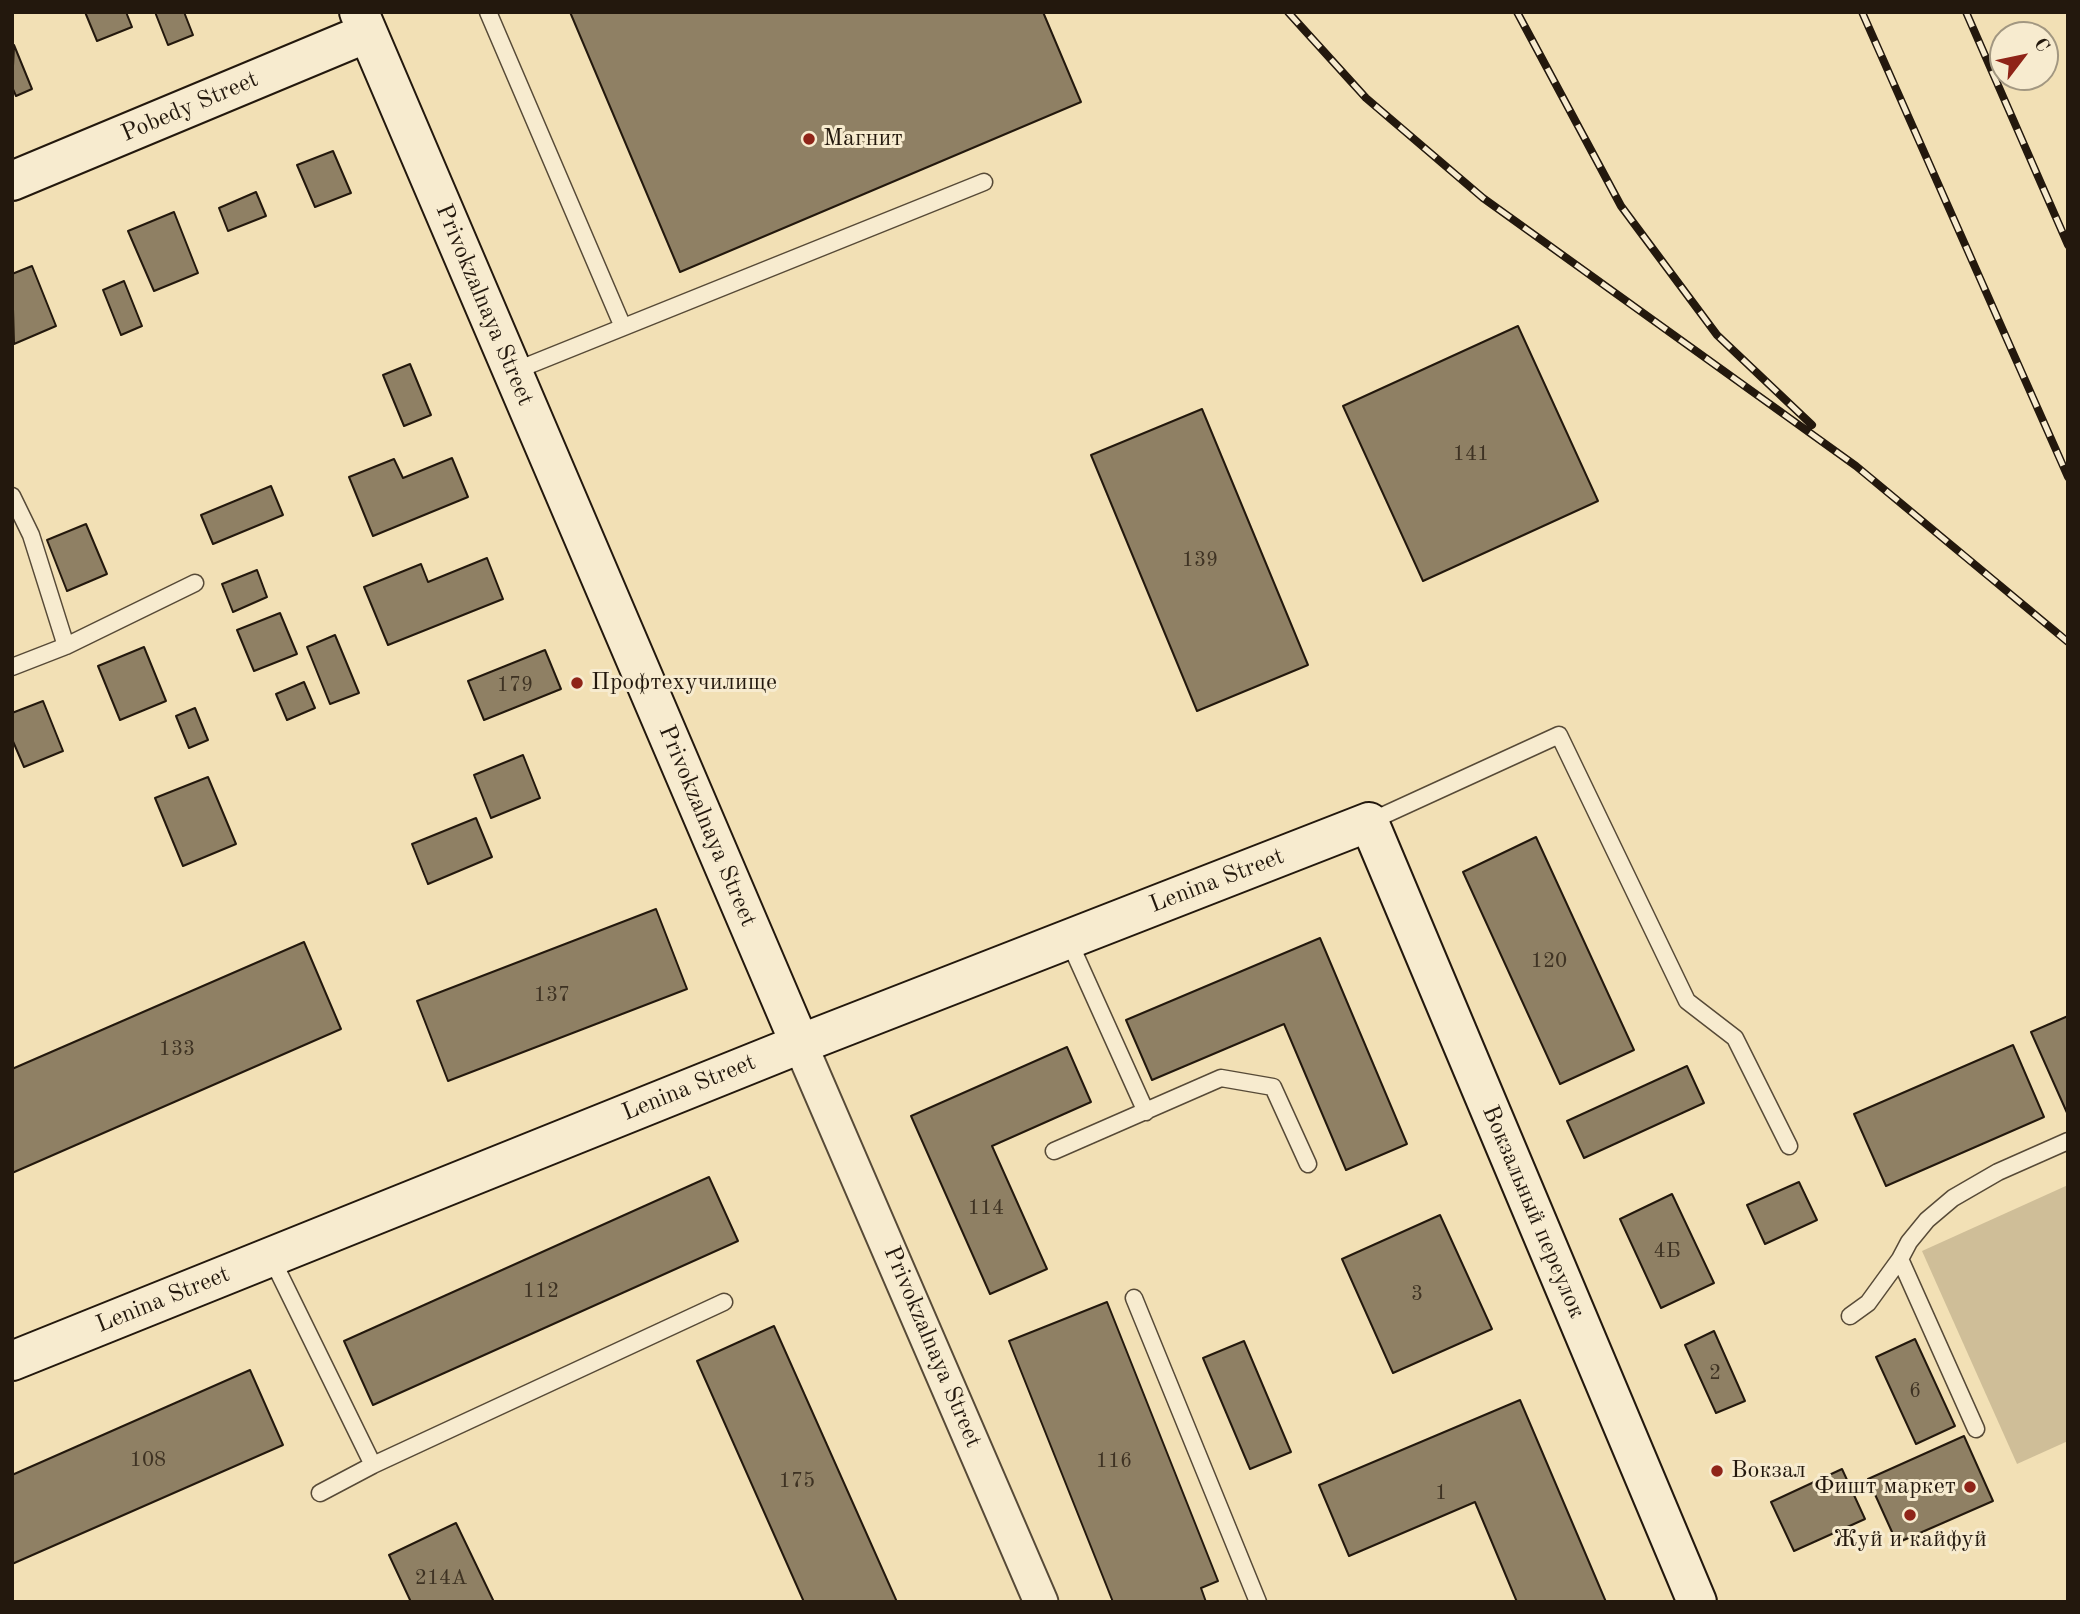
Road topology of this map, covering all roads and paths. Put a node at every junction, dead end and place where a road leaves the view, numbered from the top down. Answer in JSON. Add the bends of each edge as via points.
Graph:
{"nodes":[{"id":1,"x":488,"y":12,"type":"edge"},
{"id":2,"x":363,"y":23,"type":"edge"},
{"id":3,"x":12,"y":181,"type":"edge"},
{"id":4,"x":984,"y":182,"type":"dead end"},
{"id":5,"x":624,"y":327,"type":"junction"},
{"id":6,"x":512,"y":372,"type":"junction"},
{"id":7,"x":12,"y":496,"type":"edge"},
{"id":8,"x":195,"y":583,"type":"dead end"},
{"id":9,"x":66,"y":646,"type":"junction"},
{"id":10,"x":12,"y":667,"type":"edge"},
{"id":11,"x":1368,"y":822,"type":"junction"},
{"id":12,"x":1068,"y":939,"type":"junction"},
{"id":13,"x":800,"y":1044,"type":"junction"},
{"id":14,"x":1146,"y":1112,"type":"junction"},
{"id":15,"x":2068,"y":1141,"type":"edge"},
{"id":16,"x":1789,"y":1146,"type":"dead end"},
{"id":17,"x":1054,"y":1151,"type":"dead end"},
{"id":18,"x":1308,"y":1164,"type":"dead end"},
{"id":19,"x":271,"y":1257,"type":"junction"},
{"id":20,"x":1899,"y":1259,"type":"junction"},
{"id":21,"x":1134,"y":1298,"type":"dead end"},
{"id":22,"x":724,"y":1302,"type":"dead end"},
{"id":23,"x":1850,"y":1316,"type":"dead end"},
{"id":24,"x":12,"y":1362,"type":"edge"},
{"id":25,"x":1976,"y":1429,"type":"dead end"},
{"id":26,"x":373,"y":1465,"type":"junction"},
{"id":27,"x":320,"y":1493,"type":"dead end"},
{"id":28,"x":1041,"y":1602,"type":"edge"},
{"id":29,"x":1258,"y":1602,"type":"edge"},
{"id":30,"x":1697,"y":1602,"type":"edge"}],
"edges":[{"from":1,"to":5,"type":"lane"},
{"from":2,"to":3,"type":"street","name":"Pobedy Street"},
{"from":2,"to":6,"type":"street","name":"Privokzalnaya Street"},
{"from":4,"to":5,"type":"lane"},
{"from":5,"to":6,"type":"lane"},
{"from":6,"to":13,"type":"street","name":"Privokzalnaya Street"},
{"from":7,"to":9,"type":"lane","via":[[30,535]]},
{"from":8,"to":9,"type":"lane"},
{"from":9,"to":10,"type":"lane"},
{"from":11,"to":12,"type":"street","name":"Lenina Street"},
{"from":11,"to":16,"type":"lane","via":[[1559,736],[1687,1001],[1735,1038]]},
{"from":11,"to":30,"type":"street","name":"Вокзальный переулок"},
{"from":12,"to":13,"type":"street","name":"Lenina Street"},
{"from":12,"to":14,"type":"lane"},
{"from":13,"to":19,"type":"street","name":"Lenina Street"},
{"from":13,"to":28,"type":"street","name":"Privokzalnaya Street"},
{"from":14,"to":17,"type":"lane"},
{"from":14,"to":18,"type":"lane","via":[[1222,1078],[1273,1087]]},
{"from":15,"to":20,"type":"lane","via":[[1953,1198],[1927,1220]]},
{"from":19,"to":24,"type":"street","name":"Lenina Street"},
{"from":19,"to":26,"type":"lane"},
{"from":20,"to":23,"type":"lane","via":[[1868,1303]]},
{"from":20,"to":25,"type":"lane"},
{"from":21,"to":29,"type":"lane"},
{"from":22,"to":26,"type":"lane"},
{"from":26,"to":27,"type":"lane"}]}
